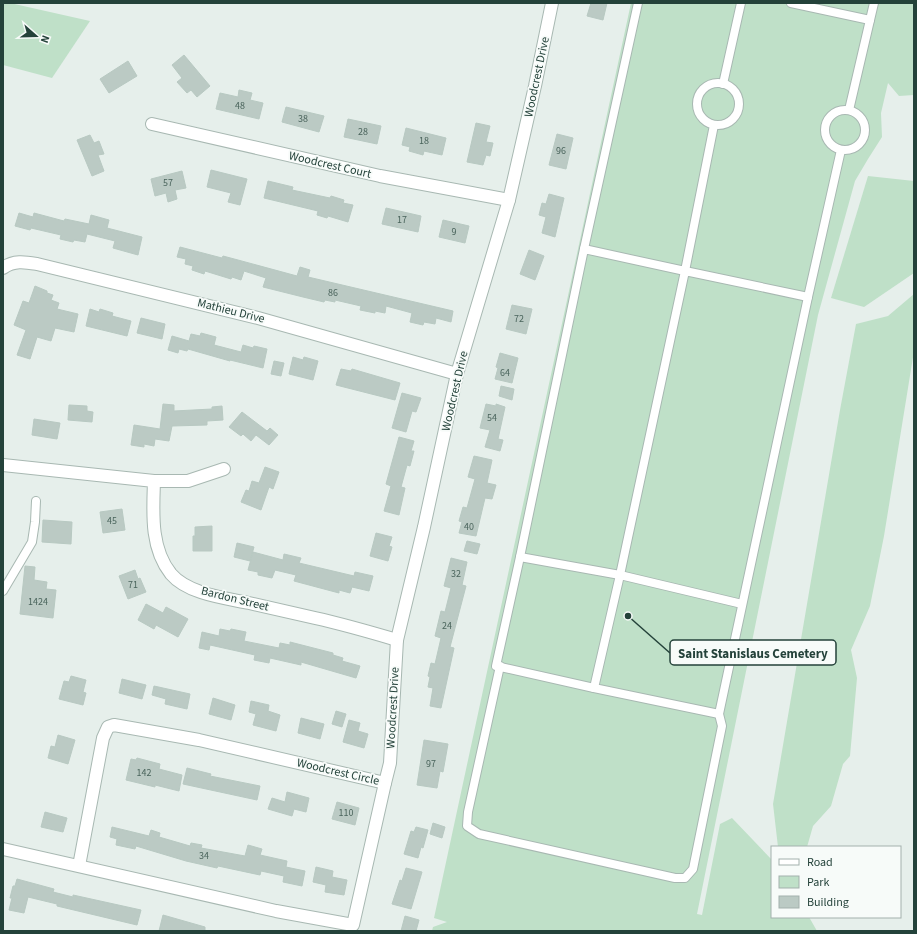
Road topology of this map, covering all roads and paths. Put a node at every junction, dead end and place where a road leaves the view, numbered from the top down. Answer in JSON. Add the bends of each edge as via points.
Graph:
{"nodes":[{"id":1,"x":552,"y":3,"type":"edge"},
{"id":2,"x":638,"y":3,"type":"edge"},
{"id":3,"x":741,"y":3,"type":"edge"},
{"id":4,"x":791,"y":3,"type":"edge"},
{"id":5,"x":874,"y":3,"type":"edge"},
{"id":6,"x":870,"y":20,"type":"junction"},
{"id":7,"x":723,"y":84,"type":"junction"},
{"id":8,"x":849,"y":110,"type":"junction"},
{"id":9,"x":152,"y":124,"type":"dead end"},
{"id":10,"x":714,"y":125,"type":"junction"},
{"id":11,"x":841,"y":150,"type":"junction"},
{"id":12,"x":509,"y":200,"type":"junction"},
{"id":13,"x":584,"y":250,"type":"junction"},
{"id":14,"x":3,"y":268,"type":"edge"},
{"id":15,"x":685,"y":271,"type":"junction"},
{"id":16,"x":808,"y":297,"type":"junction"},
{"id":17,"x":457,"y":374,"type":"junction"},
{"id":18,"x":3,"y":465,"type":"edge"},
{"id":19,"x":224,"y":469,"type":"dead end"},
{"id":20,"x":154,"y":481,"type":"junction"},
{"id":21,"x":36,"y":501,"type":"dead end"},
{"id":22,"x":520,"y":557,"type":"junction"},
{"id":23,"x":620,"y":575,"type":"junction"},
{"id":24,"x":3,"y":591,"type":"edge"},
{"id":25,"x":742,"y":604,"type":"junction"},
{"id":26,"x":397,"y":640,"type":"junction"},
{"id":27,"x":500,"y":666,"type":"junction"},
{"id":28,"x":594,"y":688,"type":"junction"},
{"id":29,"x":719,"y":714,"type":"junction"},
{"id":30,"x":385,"y":783,"type":"junction"},
{"id":31,"x":3,"y":849,"type":"edge"},
{"id":32,"x":79,"y":866,"type":"junction"}],
"edges":[{"from":1,"to":12,"type":"street","name":"Woodcrest Drive"},
{"from":2,"to":13,"type":"lane"},
{"from":3,"to":7,"type":"lane"},
{"from":4,"to":6,"type":"lane"},
{"from":5,"to":6,"type":"lane"},
{"from":6,"to":8,"type":"lane"},
{"from":7,"to":10,"type":"lane","via":[[735,92],[739,106],[737,113],[728,123]]},
{"from":7,"to":10,"type":"lane","via":[[705,89],[698,100],[699,113]]},
{"from":8,"to":11,"type":"lane","via":[[861,117],[865,130],[864,137],[855,148]]},
{"from":8,"to":11,"type":"lane","via":[[831,115],[825,126],[826,139]]},
{"from":9,"to":12,"type":"street","name":"Woodcrest Court","via":[[380,176]]},
{"from":10,"to":15,"type":"lane"},
{"from":11,"to":16,"type":"lane"},
{"from":12,"to":17,"type":"street","name":"Woodcrest Drive"},
{"from":13,"to":15,"type":"lane"},
{"from":13,"to":22,"type":"lane"},
{"from":14,"to":17,"type":"street","name":"Mathieu Drive","via":[[20,262],[37,264],[258,318]]},
{"from":15,"to":16,"type":"lane"},
{"from":15,"to":23,"type":"lane"},
{"from":16,"to":25,"type":"lane"},
{"from":17,"to":26,"type":"street","name":"Woodcrest Drive"},
{"from":18,"to":20,"type":"street"},
{"from":19,"to":20,"type":"street","via":[[188,481]]},
{"from":20,"to":26,"type":"street","name":"Bardon Street","via":[[153,514],[156,543],[165,565],[178,581],[215,596],[315,618]]},
{"from":21,"to":24,"type":"lane","via":[[32,542]]},
{"from":22,"to":23,"type":"lane"},
{"from":22,"to":27,"type":"lane","via":[[496,666]]},
{"from":23,"to":25,"type":"lane"},
{"from":23,"to":28,"type":"lane"},
{"from":25,"to":29,"type":"lane"},
{"from":26,"to":30,"type":"street","name":"Woodcrest Drive","via":[[390,763]]},
{"from":27,"to":28,"type":"lane"},
{"from":27,"to":29,"type":"lane","via":[[467,826],[479,834],[668,877],[685,878],[693,869],[722,726]]},
{"from":28,"to":29,"type":"lane"},
{"from":30,"to":32,"type":"street","name":"Woodcrest Circle","via":[[199,740],[114,725],[108,727],[103,738]]},
{"from":30,"to":32,"type":"street","name":"Woodcrest Circle","via":[[353,925],[276,911]]},
{"from":31,"to":32,"type":"street","name":"Woodcrest Circle"}]}
